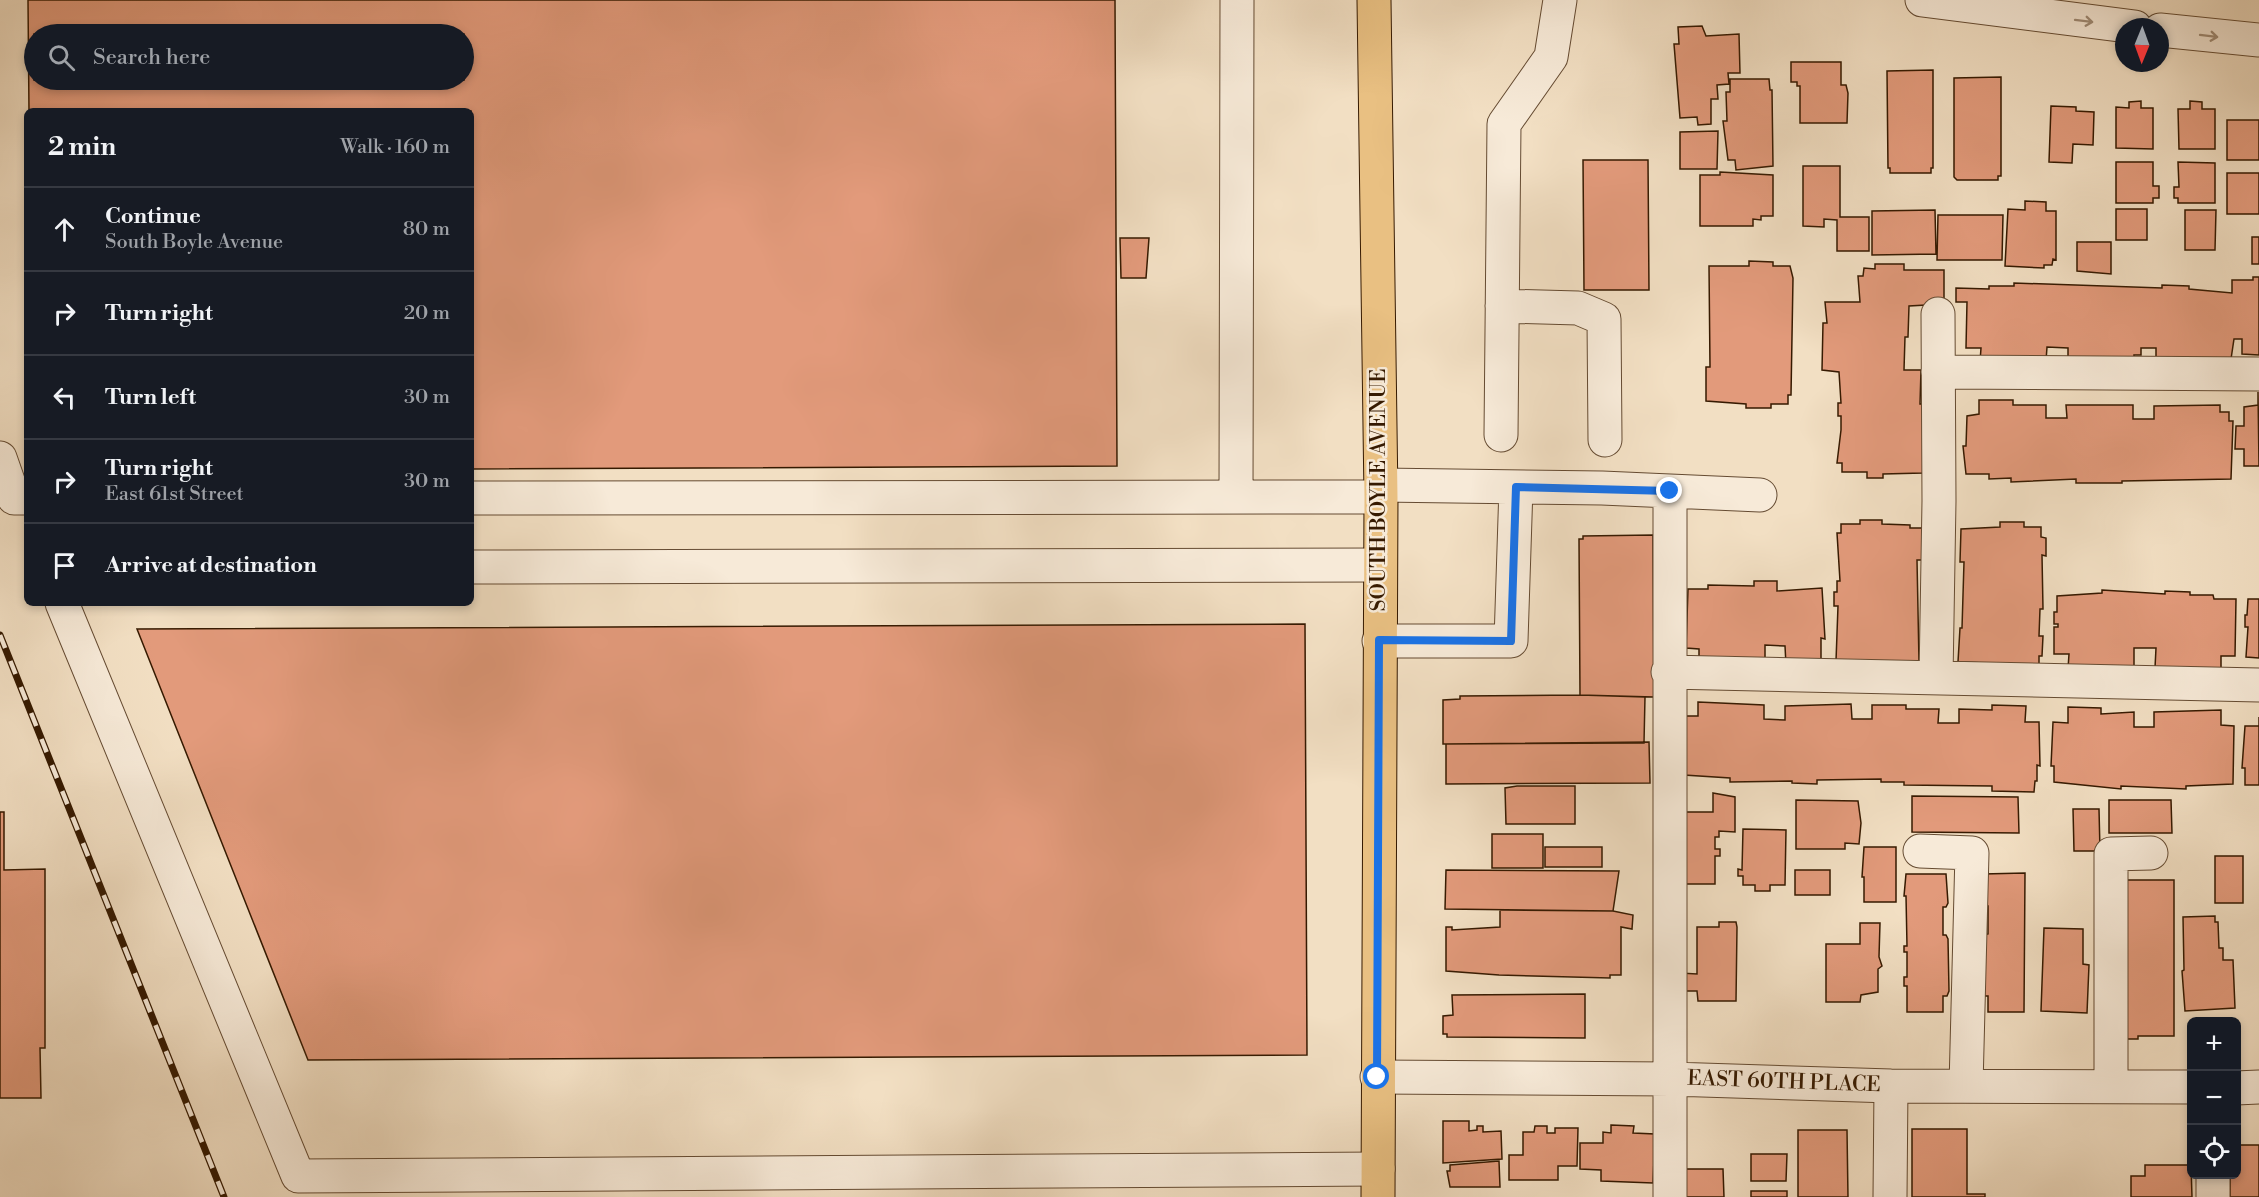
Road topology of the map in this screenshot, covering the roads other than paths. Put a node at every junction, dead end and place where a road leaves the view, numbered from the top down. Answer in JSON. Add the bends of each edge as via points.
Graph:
{"nodes":[{"id":1,"x":1238,"y":0,"type":"edge"},
{"id":2,"x":1374,"y":0,"type":"edge"},
{"id":3,"x":1560,"y":0,"type":"edge"},
{"id":4,"x":1922,"y":0,"type":"edge"},
{"id":5,"x":2115,"y":24,"type":"edge"},
{"id":6,"x":2169,"y":31,"type":"edge"},
{"id":7,"x":2259,"y":40,"type":"edge"},
{"id":8,"x":1502,"y":306,"type":"junction"},
{"id":9,"x":1938,"y":314,"type":"dead end"},
{"id":10,"x":1938,"y":372,"type":"junction"},
{"id":11,"x":2259,"y":374,"type":"edge"},
{"id":12,"x":1501,"y":435,"type":"dead end"},
{"id":13,"x":1605,"y":440,"type":"dead end"},
{"id":14,"x":0,"y":458,"type":"edge"},
{"id":15,"x":1516,"y":487,"type":"junction"},
{"id":16,"x":1381,"y":491,"type":"junction"},
{"id":17,"x":1670,"y":491,"type":"junction"},
{"id":18,"x":1760,"y":495,"type":"dead end"},
{"id":19,"x":1236,"y":496,"type":"junction"},
{"id":20,"x":24,"y":498,"type":"edge"},
{"id":21,"x":474,"y":498,"type":"edge"},
{"id":22,"x":1380,"y":565,"type":"junction"},
{"id":23,"x":474,"y":567,"type":"edge"},
{"id":24,"x":63,"y":606,"type":"edge"},
{"id":25,"x":1379,"y":640,"type":"junction"},
{"id":26,"x":1668,"y":672,"type":"junction"},
{"id":27,"x":1936,"y":678,"type":"junction"},
{"id":28,"x":2259,"y":685,"type":"edge"},
{"id":29,"x":1920,"y":851,"type":"dead end"},
{"id":30,"x":2151,"y":853,"type":"dead end"},
{"id":31,"x":1377,"y":1077,"type":"junction"},
{"id":32,"x":1671,"y":1079,"type":"junction"},
{"id":33,"x":1891,"y":1086,"type":"junction"},
{"id":34,"x":1966,"y":1086,"type":"junction"},
{"id":35,"x":2111,"y":1086,"type":"junction"},
{"id":36,"x":2187,"y":1087,"type":"edge"},
{"id":37,"x":2259,"y":1087,"type":"edge"},
{"id":38,"x":2241,"y":1088,"type":"edge"},
{"id":39,"x":2213,"y":1179,"type":"edge"},
{"id":40,"x":1378,"y":1183,"type":"edge"},
{"id":41,"x":1670,"y":1197,"type":"edge"},
{"id":42,"x":1890,"y":1197,"type":"edge"},
{"id":43,"x":2213,"y":1197,"type":"edge"}],
"edges":[{"from":1,"to":19,"type":"street"},
{"from":2,"to":16,"type":"main road","name":"SOUTH BOYLE AVENUE"},
{"from":3,"to":8,"type":"street","via":[[1551,57],[1504,124]]},
{"from":4,"to":5,"type":"street","one_way":true},
{"from":6,"to":7,"type":"street","one_way":true},
{"from":8,"to":12,"type":"street"},
{"from":8,"to":13,"type":"street","via":[[1578,308],[1604,319]]},
{"from":9,"to":10,"type":"street"},
{"from":10,"to":11,"type":"street"},
{"from":10,"to":27,"type":"street"},
{"from":14,"to":20,"type":"street","via":[[14,498]]},
{"from":15,"to":16,"type":"street"},
{"from":15,"to":17,"type":"street"},
{"from":15,"to":25,"type":"street","via":[[1511,641]]},
{"from":16,"to":19,"type":"street"},
{"from":16,"to":22,"type":"main road","name":"SOUTH BOYLE AVENUE"},
{"from":17,"to":18,"type":"street"},
{"from":17,"to":26,"type":"street"},
{"from":19,"to":21,"type":"street"},
{"from":22,"to":23,"type":"street"},
{"from":22,"to":25,"type":"main road","name":"SOUTH BOYLE AVENUE"},
{"from":24,"to":40,"type":"street","via":[[298,1176]]},
{"from":25,"to":31,"type":"main road","name":"SOUTH BOYLE AVENUE"},
{"from":26,"to":27,"type":"street"},
{"from":26,"to":32,"type":"street"},
{"from":27,"to":28,"type":"street"},
{"from":29,"to":34,"type":"street","via":[[1972,853]]},
{"from":30,"to":35,"type":"street","via":[[2112,854]]},
{"from":31,"to":32,"type":"street","name":"EAST 60TH PLACE"},
{"from":31,"to":40,"type":"main road","name":"SOUTH BOYLE AVENUE"},
{"from":32,"to":33,"type":"street","name":"EAST 60TH PLACE"},
{"from":32,"to":41,"type":"street"},
{"from":33,"to":34,"type":"street","name":"EAST 60TH PLACE"},
{"from":33,"to":42,"type":"street"},
{"from":34,"to":35,"type":"street","name":"EAST 60TH PLACE"},
{"from":35,"to":36,"type":"street","name":"EAST 60TH PLACE"},
{"from":37,"to":38,"type":"street"},
{"from":39,"to":43,"type":"street"}]}
